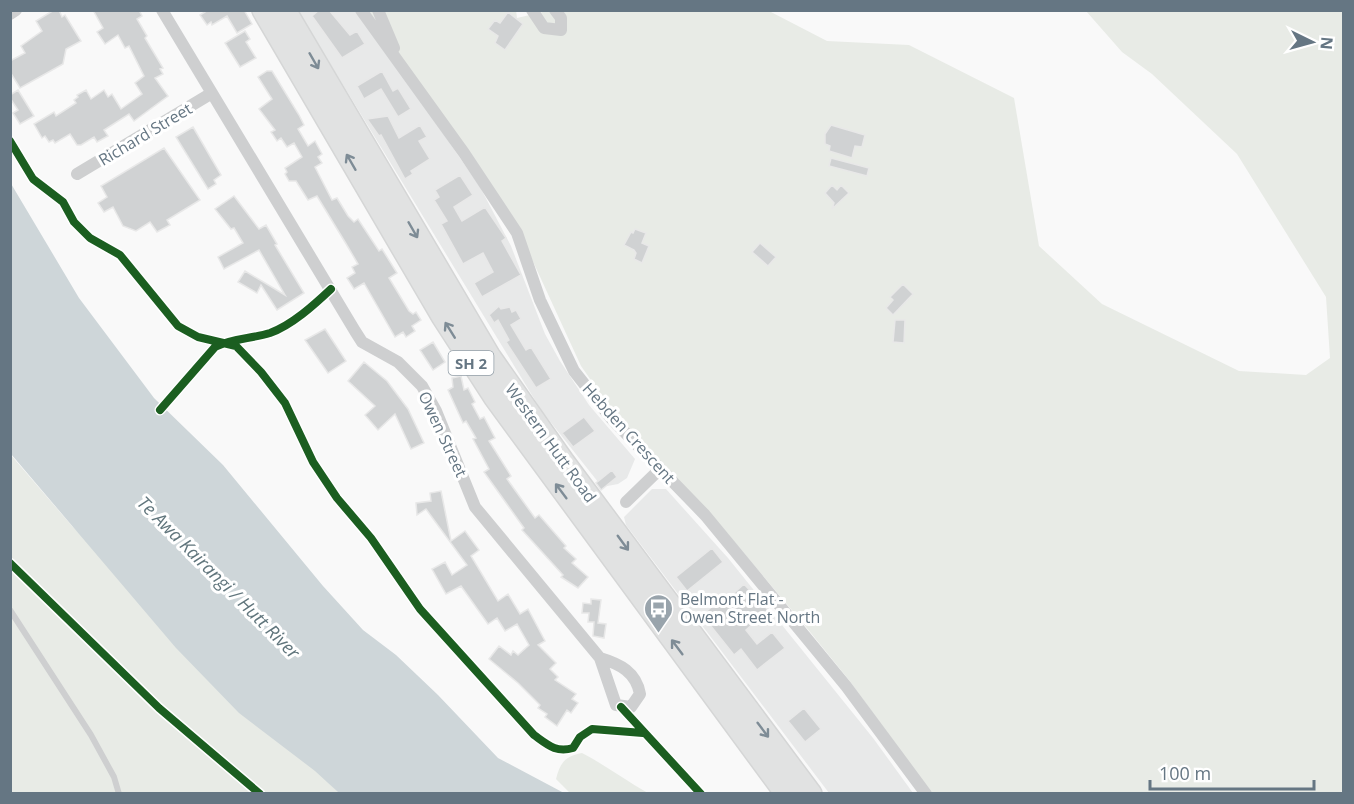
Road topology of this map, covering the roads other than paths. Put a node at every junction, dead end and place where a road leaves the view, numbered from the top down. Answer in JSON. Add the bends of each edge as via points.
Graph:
{"nodes":[{"id":1,"x":16,"y":10,"type":"edge"},
{"id":2,"x":162,"y":10,"type":"edge"},
{"id":3,"x":263,"y":10,"type":"edge"},
{"id":4,"x":285,"y":10,"type":"edge"},
{"id":5,"x":361,"y":10,"type":"edge"},
{"id":6,"x":378,"y":10,"type":"edge"},
{"id":7,"x":532,"y":10,"type":"edge"},
{"id":8,"x":555,"y":10,"type":"edge"},
{"id":9,"x":10,"y":14,"type":"edge"},
{"id":10,"x":396,"y":55,"type":"junction"},
{"id":11,"x":212,"y":93,"type":"junction"},
{"id":12,"x":77,"y":174,"type":"dead end"},
{"id":13,"x":659,"y":470,"type":"junction"},
{"id":14,"x":626,"y":502,"type":"dead end"},
{"id":15,"x":10,"y":610,"type":"edge"},
{"id":16,"x":600,"y":658,"type":"dead end"},
{"id":17,"x":119,"y":794,"type":"edge"},
{"id":18,"x":786,"y":794,"type":"edge"},
{"id":19,"x":811,"y":794,"type":"edge"},
{"id":20,"x":926,"y":794,"type":"edge"}],
"edges":[{"from":1,"to":9,"type":"street"},
{"from":2,"to":11,"type":"street","name":"Owen Street"},
{"from":18,"to":3,"type":"highway","name":"Western Hutt Road","number":"SH 2","one_way":true,"via":[[495,399],[442,316]]},
{"from":4,"to":19,"type":"highway","name":"Western Hutt Road","number":"SH 2","one_way":true,"via":[[490,357]]},
{"from":5,"to":10,"type":"street","name":"Hebden Crescent"},
{"from":6,"to":10,"type":"street"},
{"from":7,"to":8,"type":"street","via":[[544,28],[561,30],[561,18]]},
{"from":10,"to":13,"type":"street","name":"Hebden Crescent","via":[[517,233],[540,300],[574,371]]},
{"from":11,"to":12,"type":"street","name":"Richard Street"},
{"from":11,"to":16,"type":"street","name":"Owen Street","via":[[362,342],[398,362],[422,386],[475,507]]},
{"from":13,"to":14,"type":"street"},
{"from":13,"to":20,"type":"street","name":"Hebden Crescent","via":[[705,515],[846,686]]},
{"from":15,"to":17,"type":"lane","via":[[91,735]]}]}
